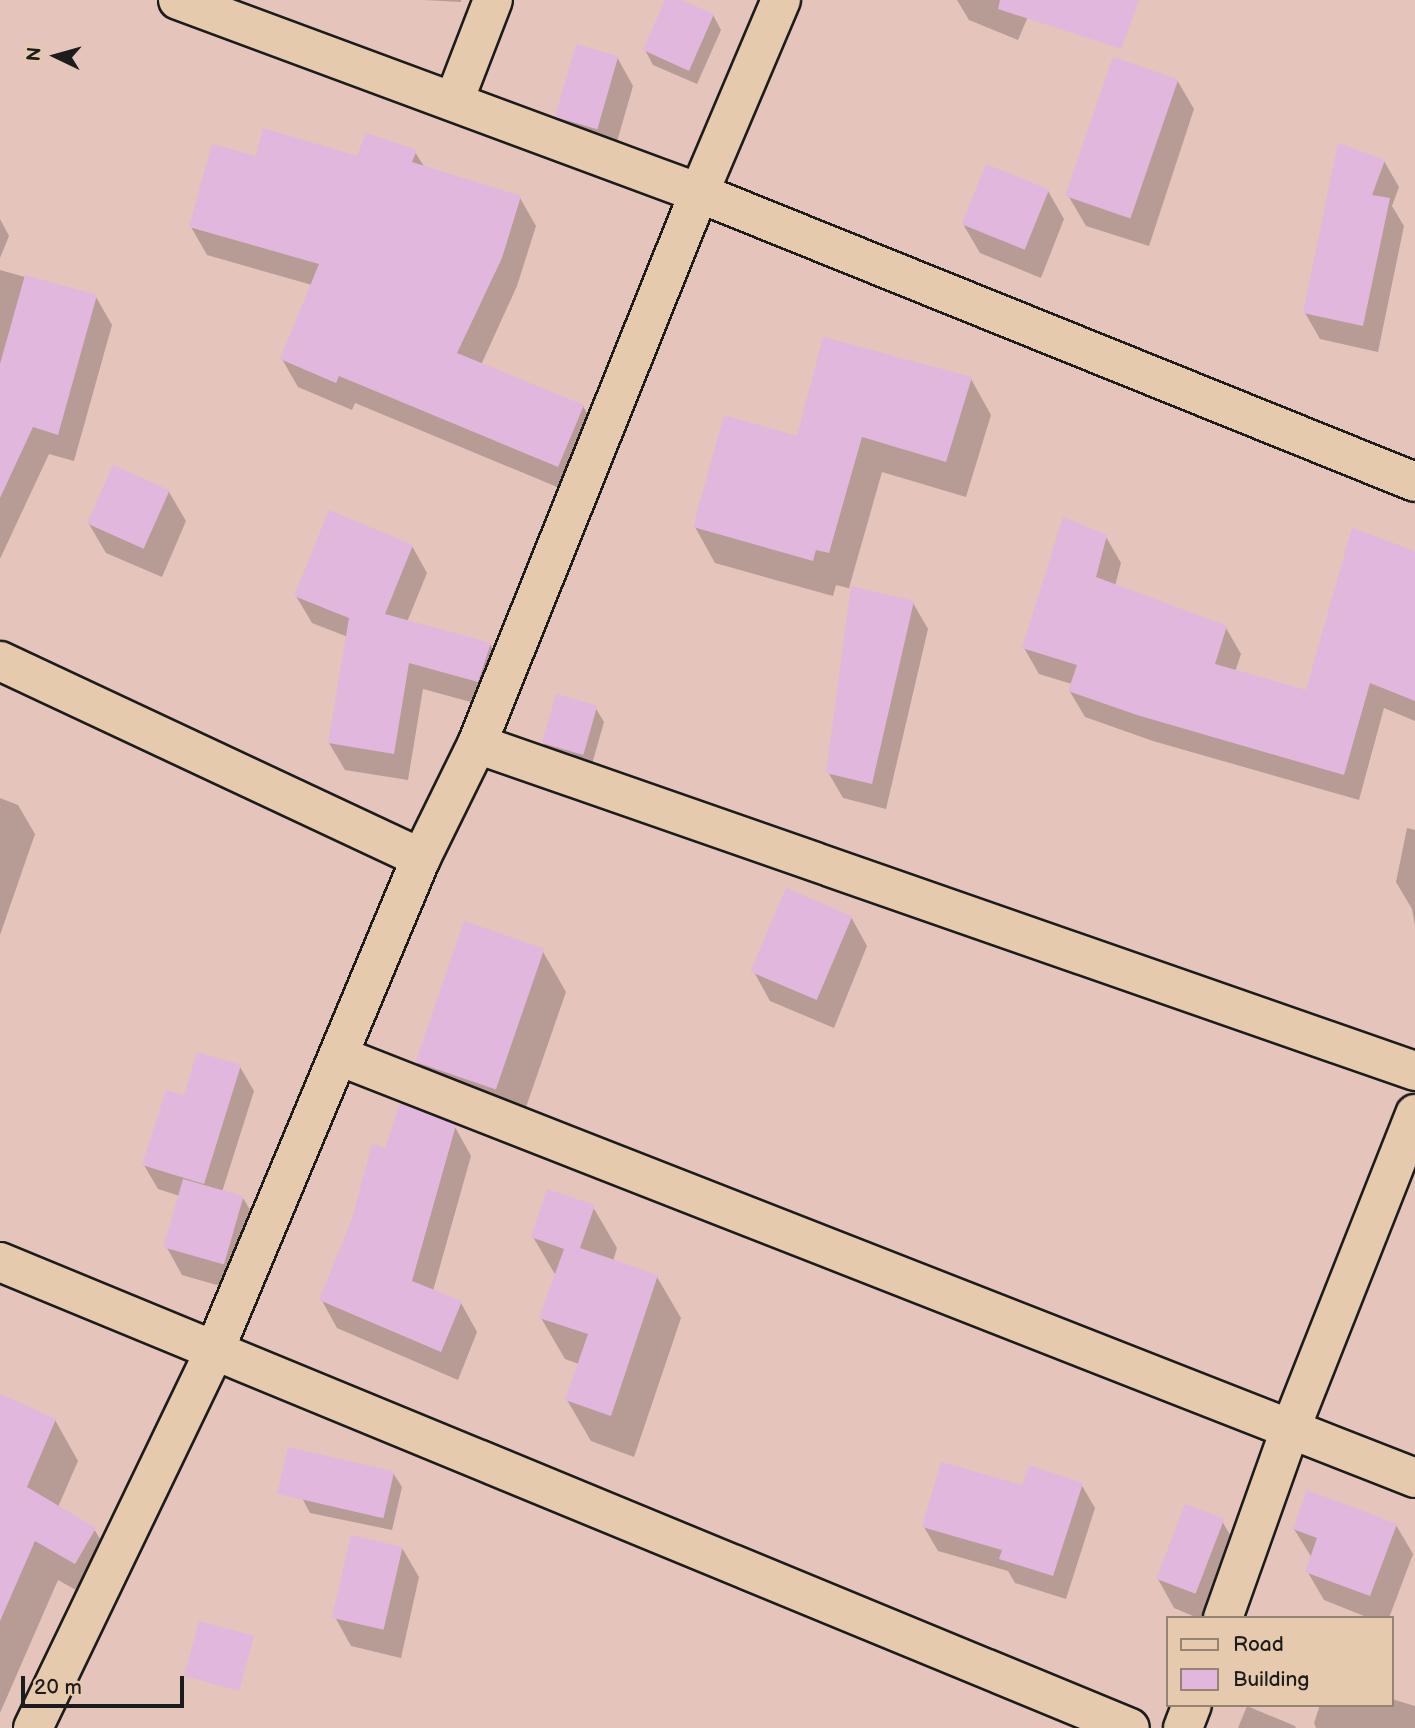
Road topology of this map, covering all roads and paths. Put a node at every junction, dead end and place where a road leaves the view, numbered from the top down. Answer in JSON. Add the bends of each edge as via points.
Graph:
{"nodes":[{"id":1,"x":178,"y":0,"type":"edge"},
{"id":2,"x":493,"y":0,"type":"edge"},
{"id":3,"x":781,"y":0,"type":"edge"},
{"id":4,"x":454,"y":101,"type":"junction"},
{"id":5,"x":699,"y":192,"type":"junction"},
{"id":6,"x":1415,"y":482,"type":"edge"},
{"id":7,"x":0,"y":661,"type":"edge"},
{"id":8,"x":477,"y":744,"type":"junction"},
{"id":9,"x":421,"y":858,"type":"junction"},
{"id":10,"x":339,"y":1056,"type":"junction"},
{"id":11,"x":1415,"y":1071,"type":"edge"},
{"id":12,"x":1415,"y":1114,"type":"edge"},
{"id":13,"x":0,"y":1262,"type":"edge"},
{"id":14,"x":215,"y":1349,"type":"junction"},
{"id":15,"x":1290,"y":1430,"type":"junction"},
{"id":16,"x":1415,"y":1478,"type":"edge"},
{"id":17,"x":1224,"y":1616,"type":"edge"},
{"id":18,"x":1191,"y":1707,"type":"edge"},
{"id":19,"x":33,"y":1728,"type":"edge"},
{"id":20,"x":1130,"y":1728,"type":"edge"},
{"id":21,"x":1183,"y":1728,"type":"edge"}],
"edges":[{"from":1,"to":4,"type":"street"},
{"from":2,"to":4,"type":"street"},
{"from":3,"to":5,"type":"street"},
{"from":4,"to":5,"type":"street"},
{"from":5,"to":6,"type":"street"},
{"from":5,"to":8,"type":"street"},
{"from":7,"to":9,"type":"street"},
{"from":8,"to":9,"type":"street"},
{"from":8,"to":11,"type":"street"},
{"from":9,"to":10,"type":"street"},
{"from":10,"to":14,"type":"street"},
{"from":10,"to":15,"type":"street"},
{"from":12,"to":15,"type":"street"},
{"from":13,"to":14,"type":"street"},
{"from":14,"to":19,"type":"street"},
{"from":14,"to":20,"type":"street"},
{"from":15,"to":16,"type":"street"},
{"from":15,"to":17,"type":"street"},
{"from":18,"to":21,"type":"street"}]}
